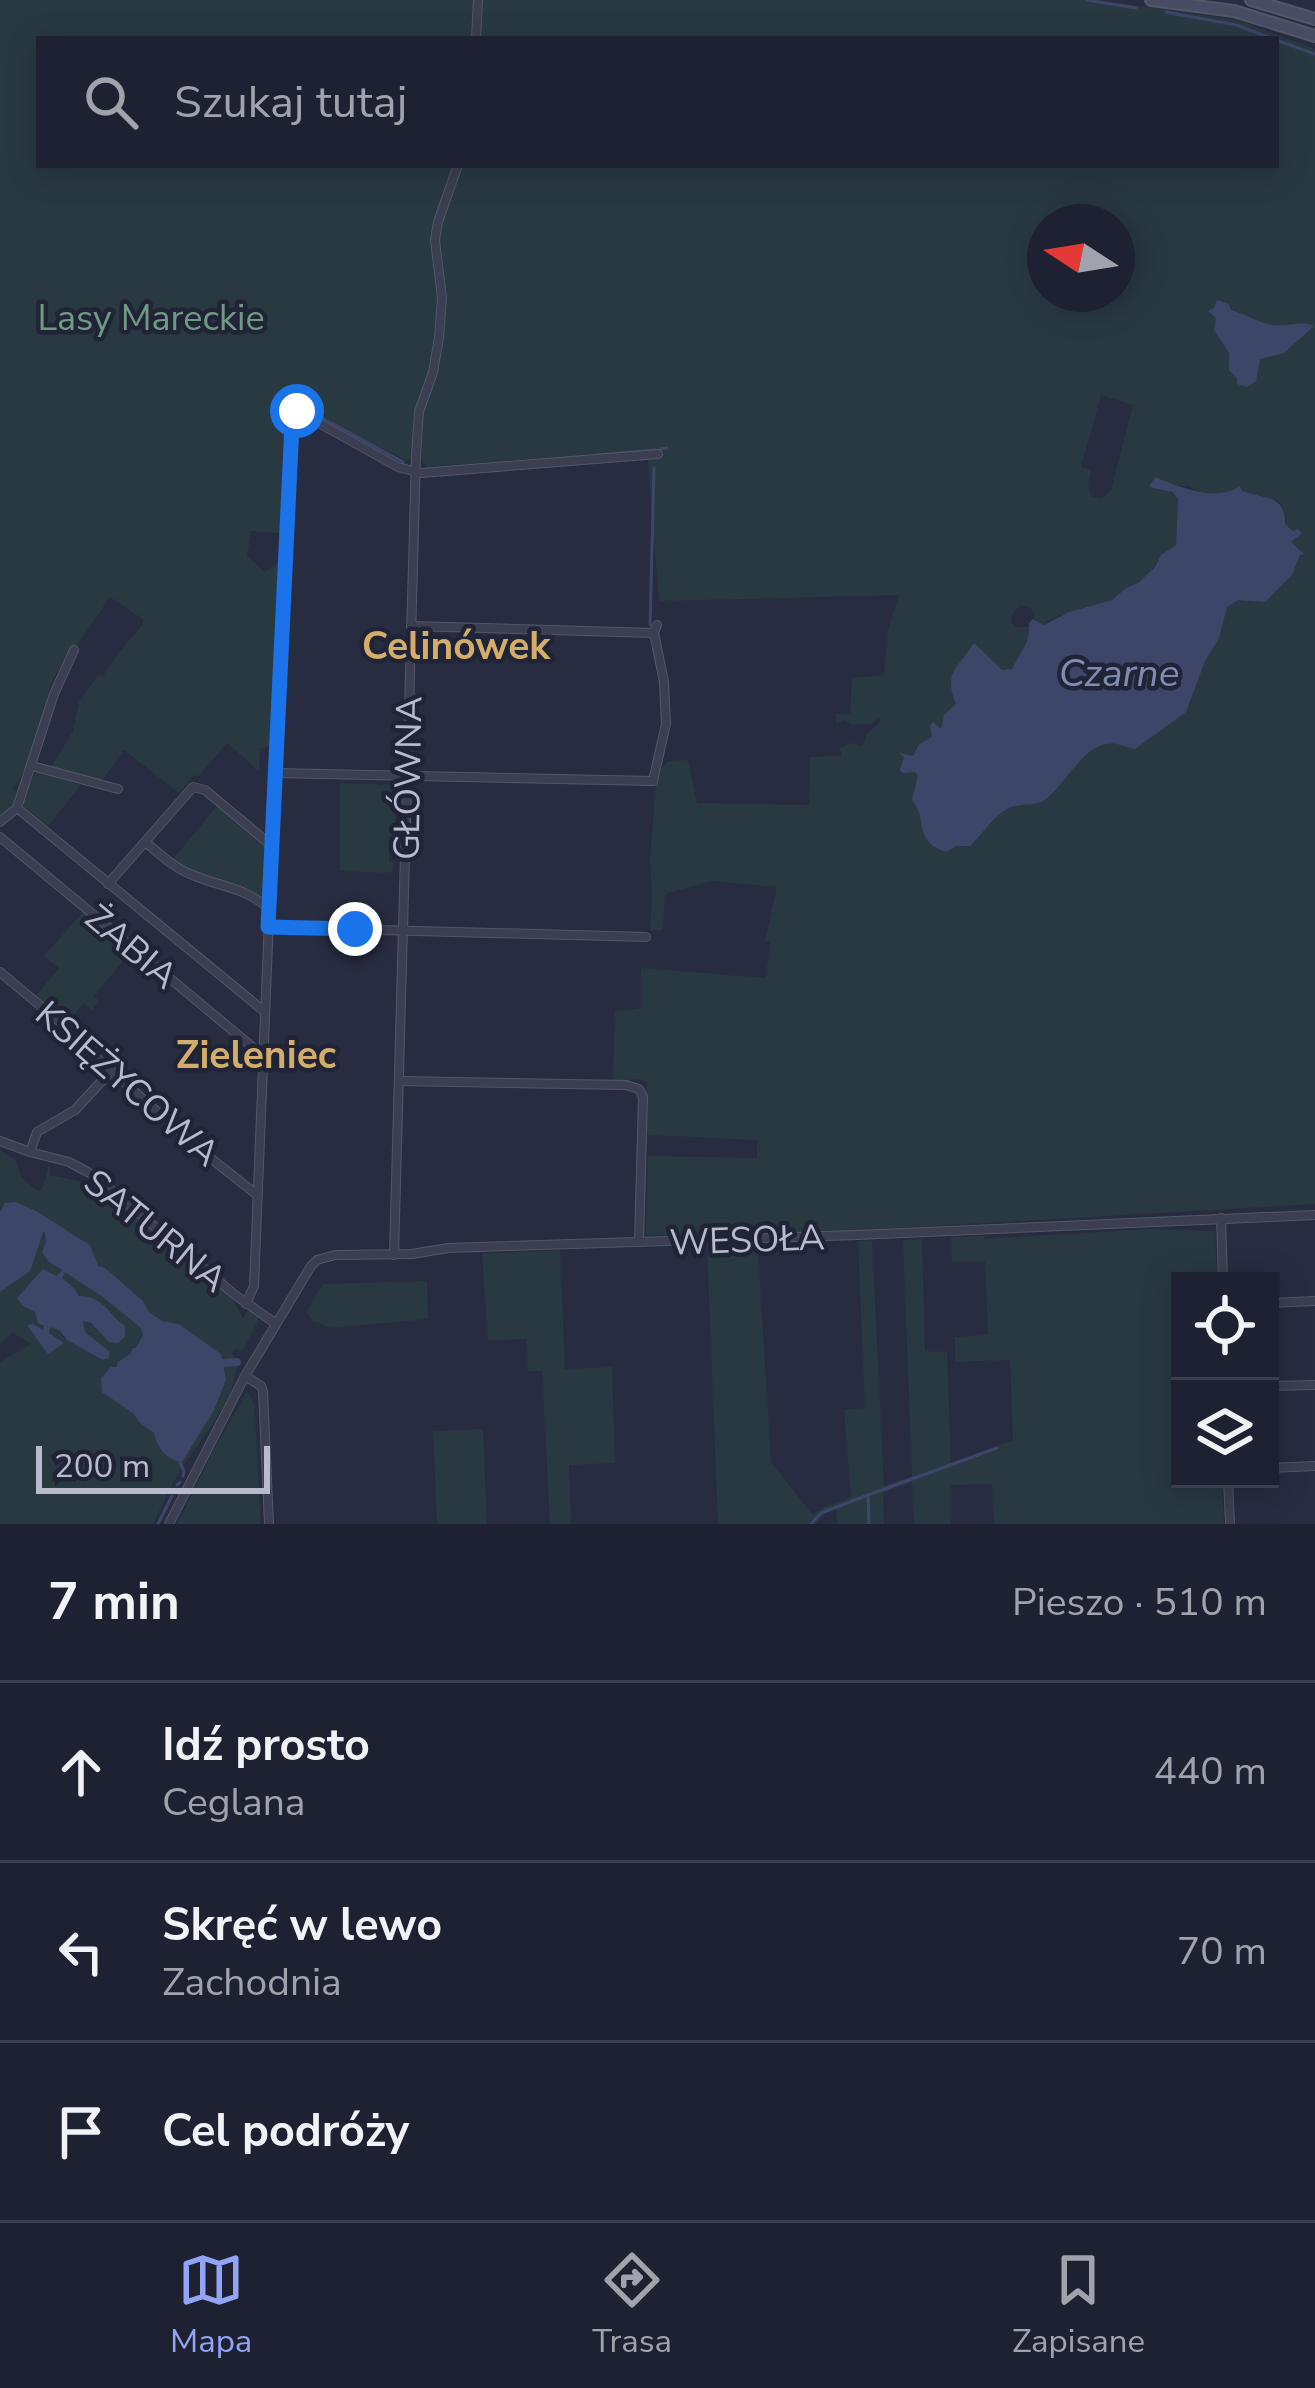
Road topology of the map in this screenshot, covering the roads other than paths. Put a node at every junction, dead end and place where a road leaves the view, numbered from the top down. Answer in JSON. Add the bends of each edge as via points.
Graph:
{"nodes":[{"id":1,"x":478,"y":0,"type":"edge"},
{"id":2,"x":1151,"y":0,"type":"edge"},
{"id":3,"x":1251,"y":0,"type":"edge"},
{"id":4,"x":1315,"y":20,"type":"edge"},
{"id":5,"x":476,"y":36,"type":"edge"},
{"id":6,"x":1315,"y":36,"type":"edge"},
{"id":7,"x":457,"y":168,"type":"edge"},
{"id":8,"x":658,"y":454,"type":"dead end"},
{"id":9,"x":415,"y":472,"type":"junction"},
{"id":10,"x":411,"y":626,"type":"junction"},
{"id":11,"x":74,"y":650,"type":"dead end"},
{"id":12,"x":32,"y":766,"type":"junction"},
{"id":13,"x":275,"y":773,"type":"junction"},
{"id":14,"x":407,"y":776,"type":"junction"},
{"id":15,"x":118,"y":789,"type":"dead end"},
{"id":16,"x":17,"y":808,"type":"junction"},
{"id":17,"x":0,"y":822,"type":"edge"},
{"id":18,"x":0,"y":837,"type":"edge"},
{"id":19,"x":145,"y":842,"type":"junction"},
{"id":20,"x":272,"y":846,"type":"junction"},
{"id":21,"x":108,"y":884,"type":"junction"},
{"id":22,"x":269,"y":909,"type":"junction"},
{"id":23,"x":268,"y":927,"type":"junction"},
{"id":24,"x":404,"y":931,"type":"junction"},
{"id":25,"x":646,"y":937,"type":"dead end"},
{"id":26,"x":0,"y":972,"type":"edge"},
{"id":27,"x":266,"y":1013,"type":"junction"},
{"id":28,"x":263,"y":1056,"type":"junction"},
{"id":29,"x":112,"y":1070,"type":"junction"},
{"id":30,"x":399,"y":1082,"type":"junction"},
{"id":31,"x":0,"y":1141,"type":"edge"},
{"id":32,"x":30,"y":1152,"type":"junction"},
{"id":33,"x":256,"y":1194,"type":"junction"},
{"id":34,"x":1315,"y":1215,"type":"edge"},
{"id":35,"x":1221,"y":1218,"type":"junction"},
{"id":36,"x":639,"y":1242,"type":"junction"},
{"id":37,"x":394,"y":1255,"type":"junction"},
{"id":38,"x":1222,"y":1272,"type":"edge"},
{"id":39,"x":1315,"y":1301,"type":"edge"},
{"id":40,"x":1279,"y":1303,"type":"edge"},
{"id":41,"x":246,"y":1304,"type":"junction"},
{"id":42,"x":275,"y":1323,"type":"junction"},
{"id":43,"x":245,"y":1376,"type":"junction"},
{"id":44,"x":1315,"y":1385,"type":"edge"},
{"id":45,"x":1279,"y":1387,"type":"edge"},
{"id":46,"x":1315,"y":1466,"type":"edge"},
{"id":47,"x":1279,"y":1468,"type":"edge"},
{"id":48,"x":1228,"y":1488,"type":"edge"},
{"id":49,"x":169,"y":1524,"type":"edge"},
{"id":50,"x":269,"y":1524,"type":"edge"},
{"id":51,"x":1230,"y":1524,"type":"edge"}],
"edges":[{"from":1,"to":5,"type":"street"},
{"from":2,"to":6,"type":"main road","via":[[1234,11]]},
{"from":3,"to":4,"type":"main road"},
{"from":7,"to":9,"type":"street","name":"GŁÓWNA","via":[[435,240],[440,338],[419,412]]},
{"from":8,"to":9,"type":"street"},
{"from":9,"to":10,"type":"street","name":"GŁÓWNA"},
{"from":9,"to":13,"type":"street","via":[[297,411]]},
{"from":10,"to":14,"type":"street","name":"GŁÓWNA"},
{"from":10,"to":14,"type":"street","via":[[656,629],[666,724],[653,781]]},
{"from":11,"to":12,"type":"street"},
{"from":12,"to":15,"type":"street"},
{"from":12,"to":16,"type":"street"},
{"from":13,"to":14,"type":"street"},
{"from":13,"to":20,"type":"street"},
{"from":14,"to":24,"type":"street","name":"GŁÓWNA"},
{"from":16,"to":17,"type":"street"},
{"from":16,"to":21,"type":"street"},
{"from":18,"to":28,"type":"street","name":"ŻABIA"},
{"from":19,"to":20,"type":"street","via":[[199,787]]},
{"from":19,"to":21,"type":"street"},
{"from":19,"to":22,"type":"street","via":[[177,868],[244,891]]},
{"from":20,"to":22,"type":"street"},
{"from":21,"to":27,"type":"street"},
{"from":22,"to":23,"type":"street"},
{"from":23,"to":24,"type":"street"},
{"from":23,"to":27,"type":"street"},
{"from":24,"to":25,"type":"street"},
{"from":24,"to":30,"type":"street","name":"GŁÓWNA"},
{"from":26,"to":29,"type":"street","name":"KSIĘŻYCOWA"},
{"from":27,"to":28,"type":"street"},
{"from":28,"to":33,"type":"street"},
{"from":29,"to":32,"type":"street","via":[[75,1110],[41,1128]]},
{"from":29,"to":33,"type":"street","name":"KSIĘŻYCOWA"},
{"from":30,"to":36,"type":"street","via":[[639,1089]]},
{"from":30,"to":37,"type":"street","name":"GŁÓWNA"},
{"from":31,"to":32,"type":"street","name":"SATURNA"},
{"from":32,"to":41,"type":"street","name":"SATURNA","via":[[95,1176]]},
{"from":33,"to":41,"type":"street","via":[[254,1286]]},
{"from":34,"to":35,"type":"street","name":"WESOŁA"},
{"from":35,"to":36,"type":"street","name":"WESOŁA"},
{"from":35,"to":38,"type":"street"},
{"from":36,"to":37,"type":"street","name":"WESOŁA"},
{"from":37,"to":42,"type":"street","name":"WESOŁA","via":[[317,1260]]},
{"from":39,"to":40,"type":"street"},
{"from":41,"to":42,"type":"street","name":"SATURNA"},
{"from":42,"to":43,"type":"street","name":"WESOŁA"},
{"from":43,"to":49,"type":"street","name":"WESOŁA"},
{"from":43,"to":50,"type":"street","via":[[263,1391]]},
{"from":44,"to":45,"type":"street"},
{"from":46,"to":47,"type":"street"},
{"from":48,"to":51,"type":"street"}]}
